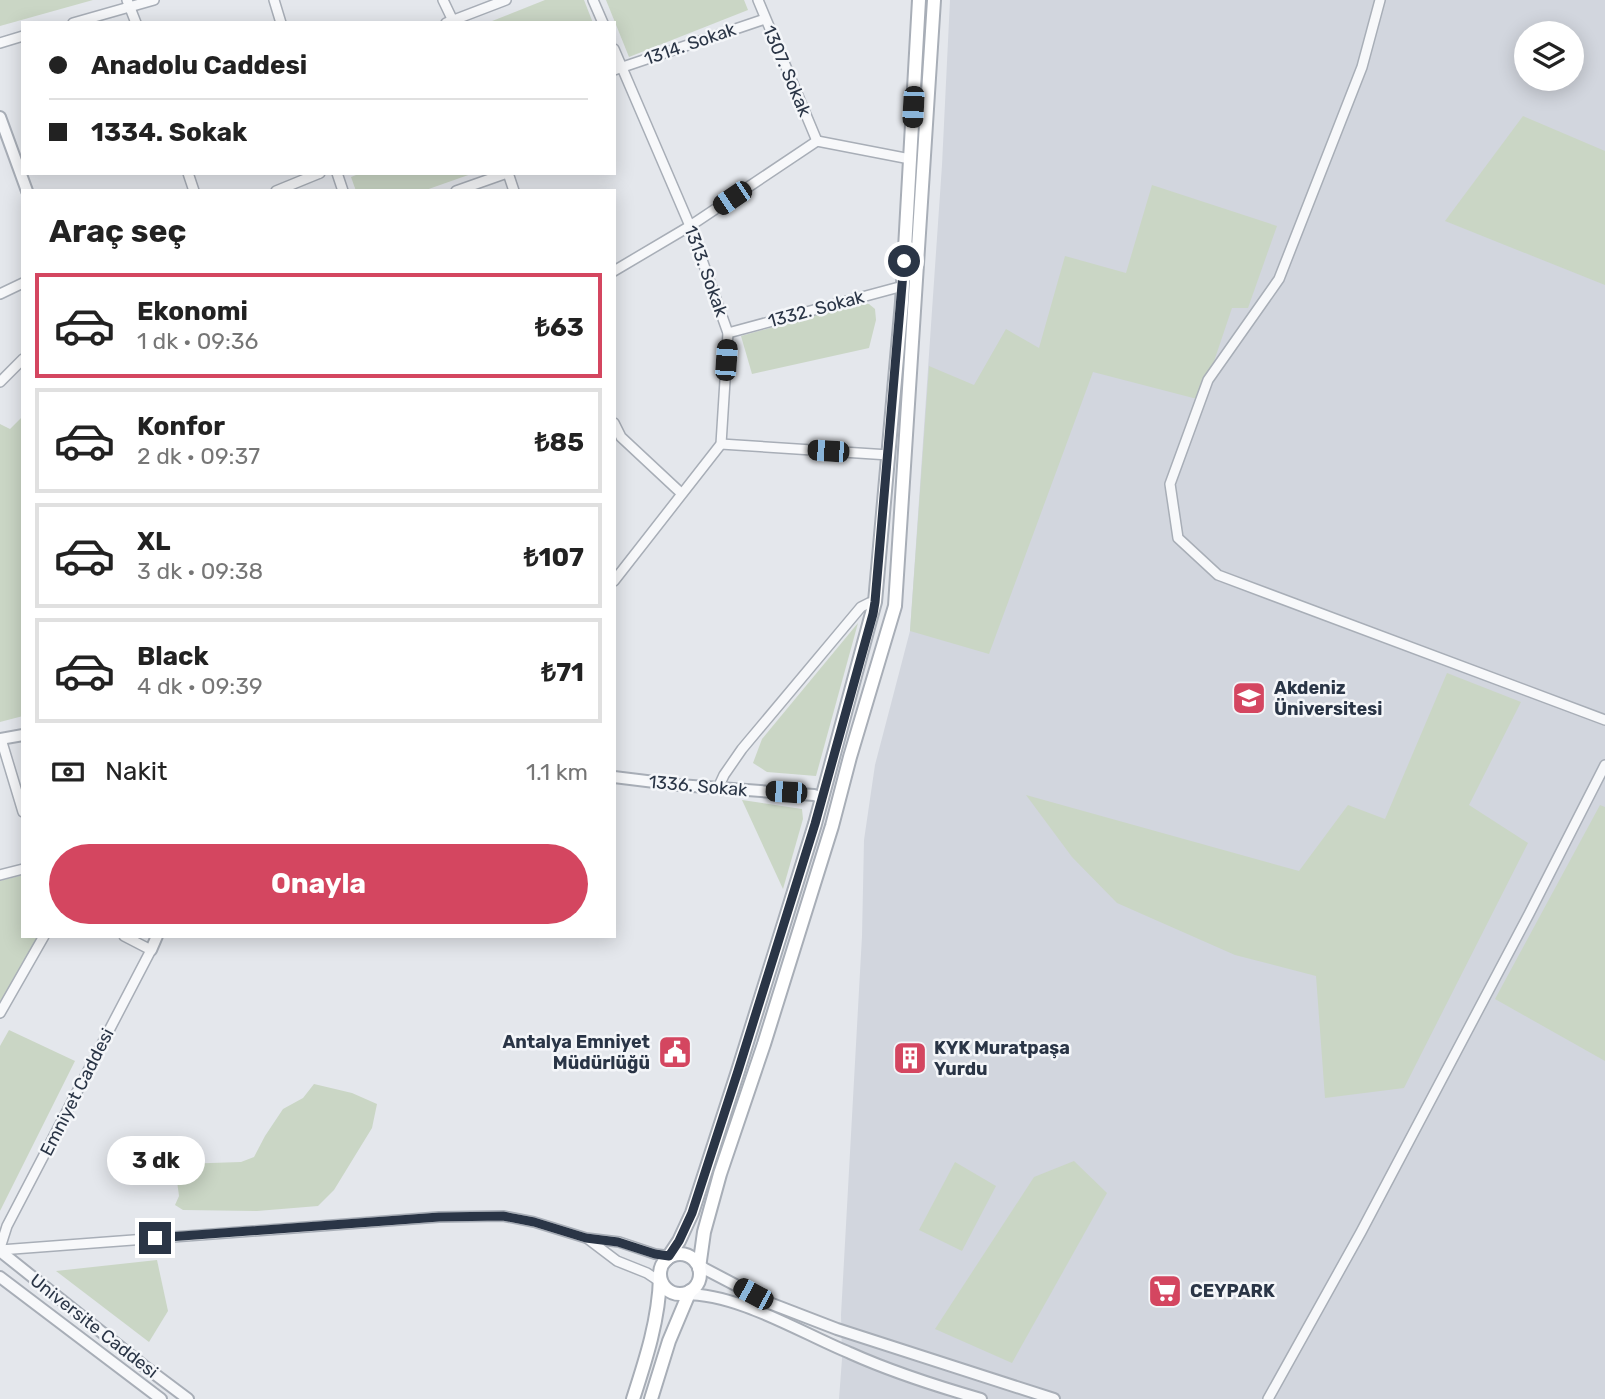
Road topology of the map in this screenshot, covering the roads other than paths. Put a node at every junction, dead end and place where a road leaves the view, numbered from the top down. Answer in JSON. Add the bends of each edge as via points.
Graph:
{"nodes":[{"id":1,"x":154,"y":0,"type":"edge"},
{"id":2,"x":274,"y":0,"type":"edge"},
{"id":3,"x":443,"y":0,"type":"edge"},
{"id":4,"x":506,"y":0,"type":"edge"},
{"id":5,"x":593,"y":0,"type":"edge"},
{"id":6,"x":758,"y":0,"type":"edge"},
{"id":7,"x":919,"y":0,"type":"edge"},
{"id":8,"x":934,"y":0,"type":"edge"},
{"id":9,"x":1380,"y":0,"type":"edge"},
{"id":10,"x":129,"y":3,"type":"edge"},
{"id":11,"x":765,"y":19,"type":"junction"},
{"id":12,"x":79,"y":21,"type":"edge"},
{"id":13,"x":135,"y":21,"type":"edge"},
{"id":14,"x":280,"y":21,"type":"edge"},
{"id":15,"x":451,"y":21,"type":"edge"},
{"id":16,"x":454,"y":21,"type":"edge"},
{"id":17,"x":602,"y":21,"type":"edge"},
{"id":18,"x":21,"y":37,"type":"edge"},
{"id":19,"x":0,"y":43,"type":"edge"},
{"id":20,"x":618,"y":69,"type":"edge"},
{"id":21,"x":0,"y":117,"type":"edge"},
{"id":22,"x":817,"y":141,"type":"junction"},
{"id":23,"x":910,"y":159,"type":"junction"},
{"id":24,"x":21,"y":175,"type":"edge"},
{"id":25,"x":315,"y":175,"type":"edge"},
{"id":26,"x":502,"y":175,"type":"edge"},
{"id":27,"x":281,"y":189,"type":"edge"},
{"id":28,"x":462,"y":189,"type":"edge"},
{"id":29,"x":690,"y":226,"type":"junction"},
{"id":30,"x":616,"y":270,"type":"edge"},
{"id":31,"x":21,"y":284,"type":"edge"},
{"id":32,"x":903,"y":286,"type":"junction"},
{"id":33,"x":0,"y":294,"type":"edge"},
{"id":34,"x":728,"y":333,"type":"junction"},
{"id":35,"x":21,"y":361,"type":"edge"},
{"id":36,"x":0,"y":382,"type":"edge"},
{"id":37,"x":616,"y":427,"type":"edge"},
{"id":38,"x":721,"y":444,"type":"junction"},
{"id":39,"x":889,"y":455,"type":"junction"},
{"id":40,"x":681,"y":493,"type":"junction"},
{"id":41,"x":616,"y":578,"type":"edge"},
{"id":42,"x":875,"y":602,"type":"junction"},
{"id":43,"x":1605,"y":720,"type":"edge"},
{"id":44,"x":21,"y":735,"type":"edge"},
{"id":45,"x":1,"y":739,"type":"edge"},
{"id":46,"x":1605,"y":765,"type":"edge"},
{"id":47,"x":616,"y":777,"type":"edge"},
{"id":48,"x":718,"y":788,"type":"junction"},
{"id":49,"x":823,"y":798,"type":"junction"},
{"id":50,"x":839,"y":803,"type":"junction"},
{"id":51,"x":21,"y":805,"type":"edge"},
{"id":52,"x":21,"y":870,"type":"edge"},
{"id":53,"x":0,"y":875,"type":"edge"},
{"id":54,"x":43,"y":938,"type":"edge"},
{"id":55,"x":128,"y":938,"type":"edge"},
{"id":56,"x":156,"y":938,"type":"edge"},
{"id":57,"x":151,"y":950,"type":"junction"},
{"id":58,"x":0,"y":1013,"type":"edge"},
{"id":59,"x":586,"y":1238,"type":"junction"},
{"id":60,"x":0,"y":1250,"type":"edge"},
{"id":61,"x":669,"y":1257,"type":"junction"},
{"id":62,"x":698,"y":1265,"type":"junction"},
{"id":63,"x":0,"y":1277,"type":"edge"},
{"id":64,"x":661,"y":1281,"type":"junction"},
{"id":65,"x":688,"y":1293,"type":"junction"},
{"id":66,"x":161,"y":1399,"type":"edge"},
{"id":67,"x":188,"y":1399,"type":"edge"},
{"id":68,"x":633,"y":1399,"type":"edge"},
{"id":69,"x":651,"y":1399,"type":"edge"},
{"id":70,"x":981,"y":1399,"type":"edge"},
{"id":71,"x":1054,"y":1399,"type":"edge"},
{"id":72,"x":1268,"y":1399,"type":"edge"}],
"edges":[{"from":1,"to":10,"type":"street"},
{"from":2,"to":14,"type":"street"},
{"from":3,"to":15,"type":"street"},
{"from":4,"to":16,"type":"street"},
{"from":5,"to":17,"type":"street"},
{"from":6,"to":11,"type":"street","name":"1307. Sokak"},
{"from":7,"to":23,"type":"main road"},
{"from":8,"to":50,"type":"main road","via":[[895,606]]},
{"from":9,"to":43,"type":"street","via":[[1362,67],[1279,279],[1208,380],[1170,484],[1178,538],[1218,575]]},
{"from":10,"to":12,"type":"street"},
{"from":10,"to":13,"type":"street"},
{"from":11,"to":20,"type":"street","name":"1314. Sokak"},
{"from":11,"to":22,"type":"street","name":"1307. Sokak"},
{"from":18,"to":19,"type":"street"},
{"from":20,"to":29,"type":"street","name":"1313. Sokak"},
{"from":21,"to":24,"type":"street"},
{"from":22,"to":23,"type":"street"},
{"from":22,"to":29,"type":"street"},
{"from":23,"to":32,"type":"main road"},
{"from":25,"to":27,"type":"street"},
{"from":26,"to":28,"type":"street"},
{"from":29,"to":30,"type":"street"},
{"from":29,"to":34,"type":"street","name":"1313. Sokak"},
{"from":31,"to":33,"type":"street"},
{"from":32,"to":34,"type":"street","name":"1332. Sokak"},
{"from":32,"to":39,"type":"main road"},
{"from":34,"to":38,"type":"street","name":"1313. Sokak"},
{"from":35,"to":36,"type":"street"},
{"from":37,"to":40,"type":"street"},
{"from":38,"to":39,"type":"street"},
{"from":38,"to":40,"type":"street"},
{"from":39,"to":42,"type":"main road"},
{"from":40,"to":41,"type":"street"},
{"from":42,"to":48,"type":"street","via":[[861,607],[742,749]]},
{"from":42,"to":49,"type":"main road"},
{"from":44,"to":45,"type":"street"},
{"from":45,"to":51,"type":"street"},
{"from":46,"to":72,"type":"street","via":[[1368,1220]]},
{"from":47,"to":48,"type":"street","name":"1336. Sokak"},
{"from":48,"to":49,"type":"street","name":"1336. Sokak"},
{"from":49,"to":50,"type":"street"},
{"from":49,"to":61,"type":"main road","via":[[692,1213]]},
{"from":50,"to":62,"type":"main road","via":[[720,1174]]},
{"from":52,"to":53,"type":"street"},
{"from":54,"to":58,"type":"street"},
{"from":55,"to":57,"type":"street"},
{"from":56,"to":57,"type":"street","name":"Emniyet Caddesi"},
{"from":57,"to":60,"type":"street","name":"Emniyet Caddesi","via":[[7,1226]]},
{"from":59,"to":60,"type":"street","via":[[503,1216]]},
{"from":59,"to":61,"type":"street"},
{"from":59,"to":64,"type":"street","via":[[617,1261]]},
{"from":60,"to":67,"type":"street","name":"Universite Caddesi"},
{"from":61,"to":62,"type":"main road","via":[[685,1255]]},
{"from":61,"to":64,"type":"main road","via":[[662,1264]]},
{"from":62,"to":65,"type":"main road","via":[[699,1281]]},
{"from":62,"to":71,"type":"street","via":[[772,1304],[837,1329]]},
{"from":63,"to":66,"type":"street","name":"Universite Caddesi"},
{"from":64,"to":65,"type":"main road","via":[[671,1292]]},
{"from":64,"to":68,"type":"main road"},
{"from":65,"to":69,"type":"main road"},
{"from":65,"to":70,"type":"street","via":[[742,1304],[849,1353]]}]}
